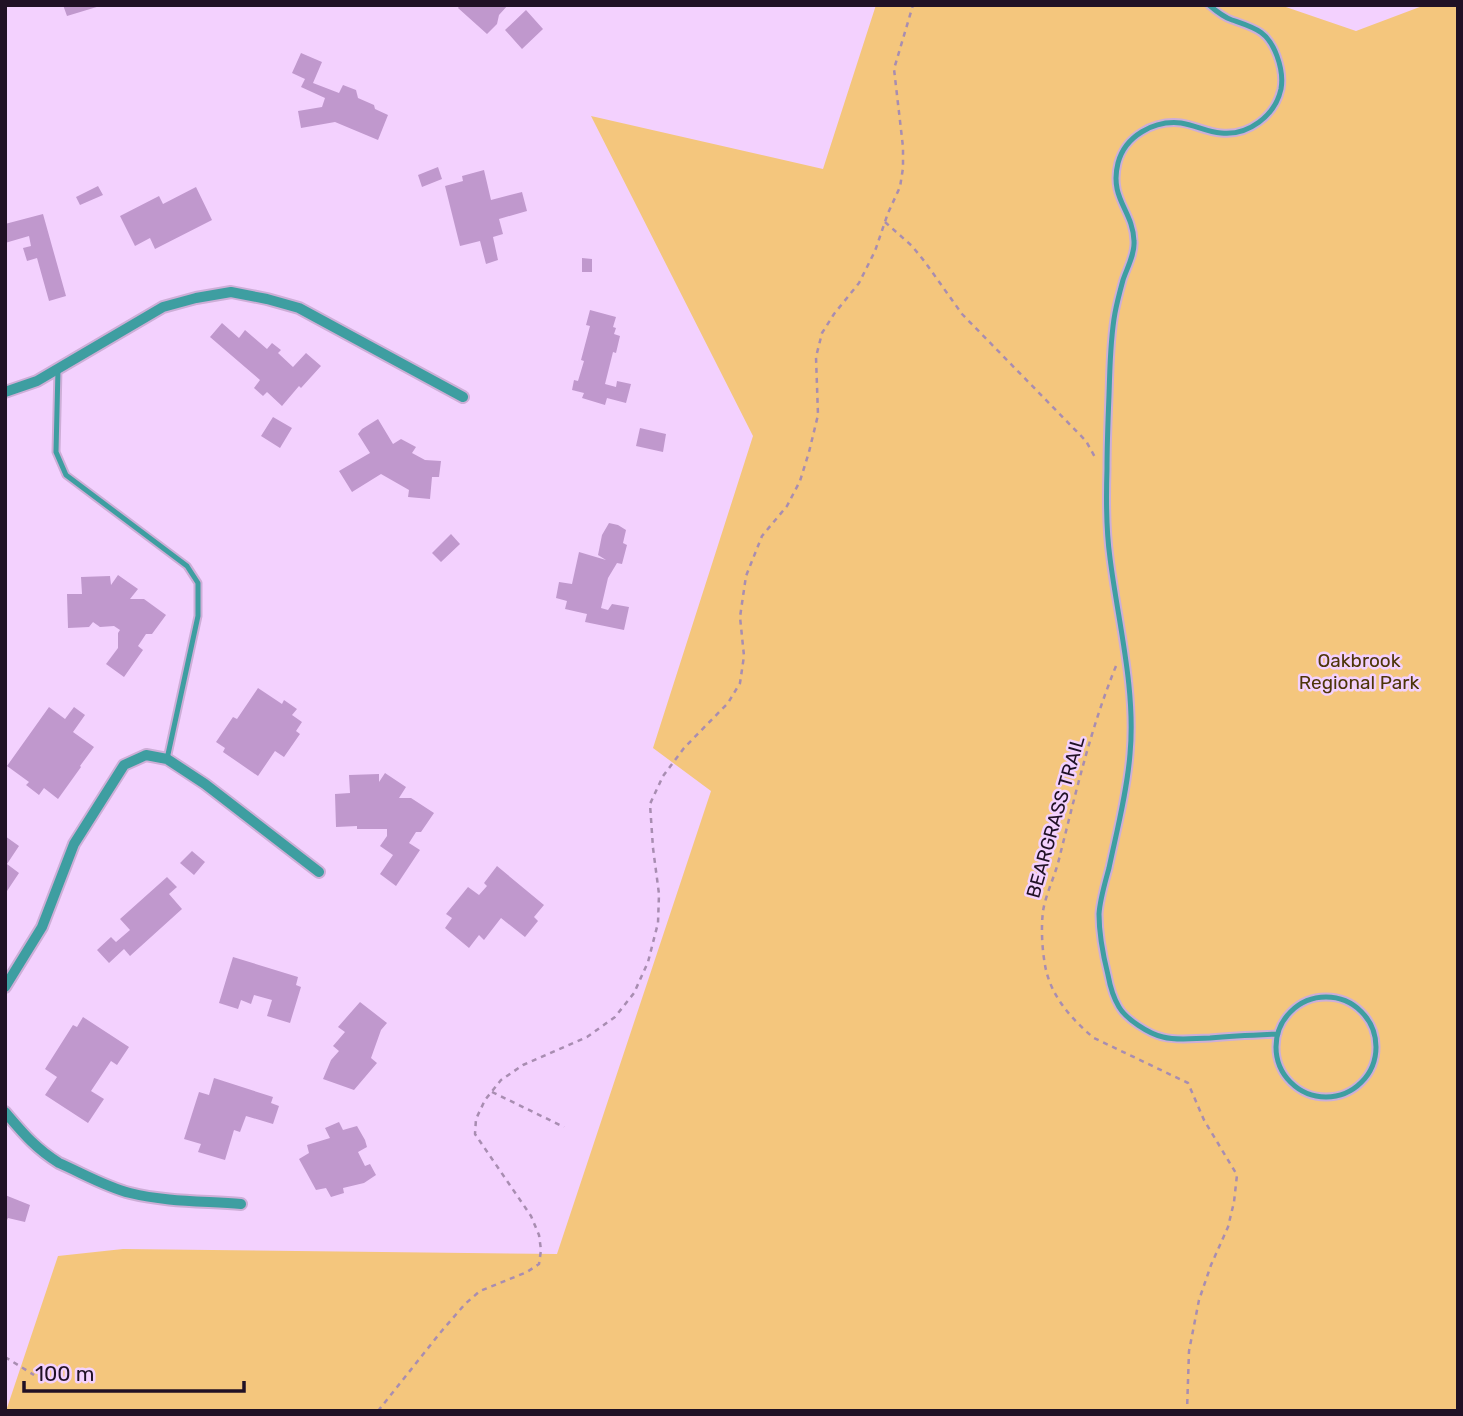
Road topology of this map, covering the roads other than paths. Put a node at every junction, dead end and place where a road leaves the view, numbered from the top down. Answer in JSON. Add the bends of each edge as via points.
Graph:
{"nodes":[{"id":1,"x":1209,"y":5,"type":"edge"},
{"id":2,"x":58,"y":369,"type":"junction"},
{"id":3,"x":5,"y":392,"type":"edge"},
{"id":4,"x":463,"y":397,"type":"dead end"},
{"id":5,"x":167,"y":759,"type":"junction"},
{"id":6,"x":319,"y":872,"type":"dead end"},
{"id":7,"x":5,"y":987,"type":"edge"},
{"id":8,"x":1278,"y":1034,"type":"junction"},
{"id":9,"x":5,"y":1112,"type":"edge"},
{"id":10,"x":241,"y":1204,"type":"dead end"}],
"edges":[{"from":1,"to":8,"type":"lane","via":[[1269,40],[1280,62],[1281,88],[1269,114],[1246,130],[1217,133],[1163,123],[1132,138],[1119,158],[1115,184],[1134,242],[1111,344],[1107,521],[1131,705],[1130,752],[1100,910],[1100,936],[1119,1007],[1147,1031],[1183,1039]]},
{"from":2,"to":3,"type":"street"},
{"from":2,"to":4,"type":"street","via":[[163,307],[231,292],[299,308]]},
{"from":2,"to":5,"type":"lane","via":[[56,452],[66,475],[187,566],[198,583],[198,616]]},
{"from":5,"to":6,"type":"street"},
{"from":5,"to":7,"type":"street","via":[[146,755],[124,765],[74,844],[41,927]]},
{"from":8,"to":8,"type":"lane","via":[[1280,1067],[1289,1081],[1318,1097],[1350,1092],[1372,1067],[1375,1035],[1358,1008],[1343,1000],[1311,999],[1285,1019]]},
{"from":9,"to":10,"type":"street","via":[[38,1150],[120,1190]]}]}
